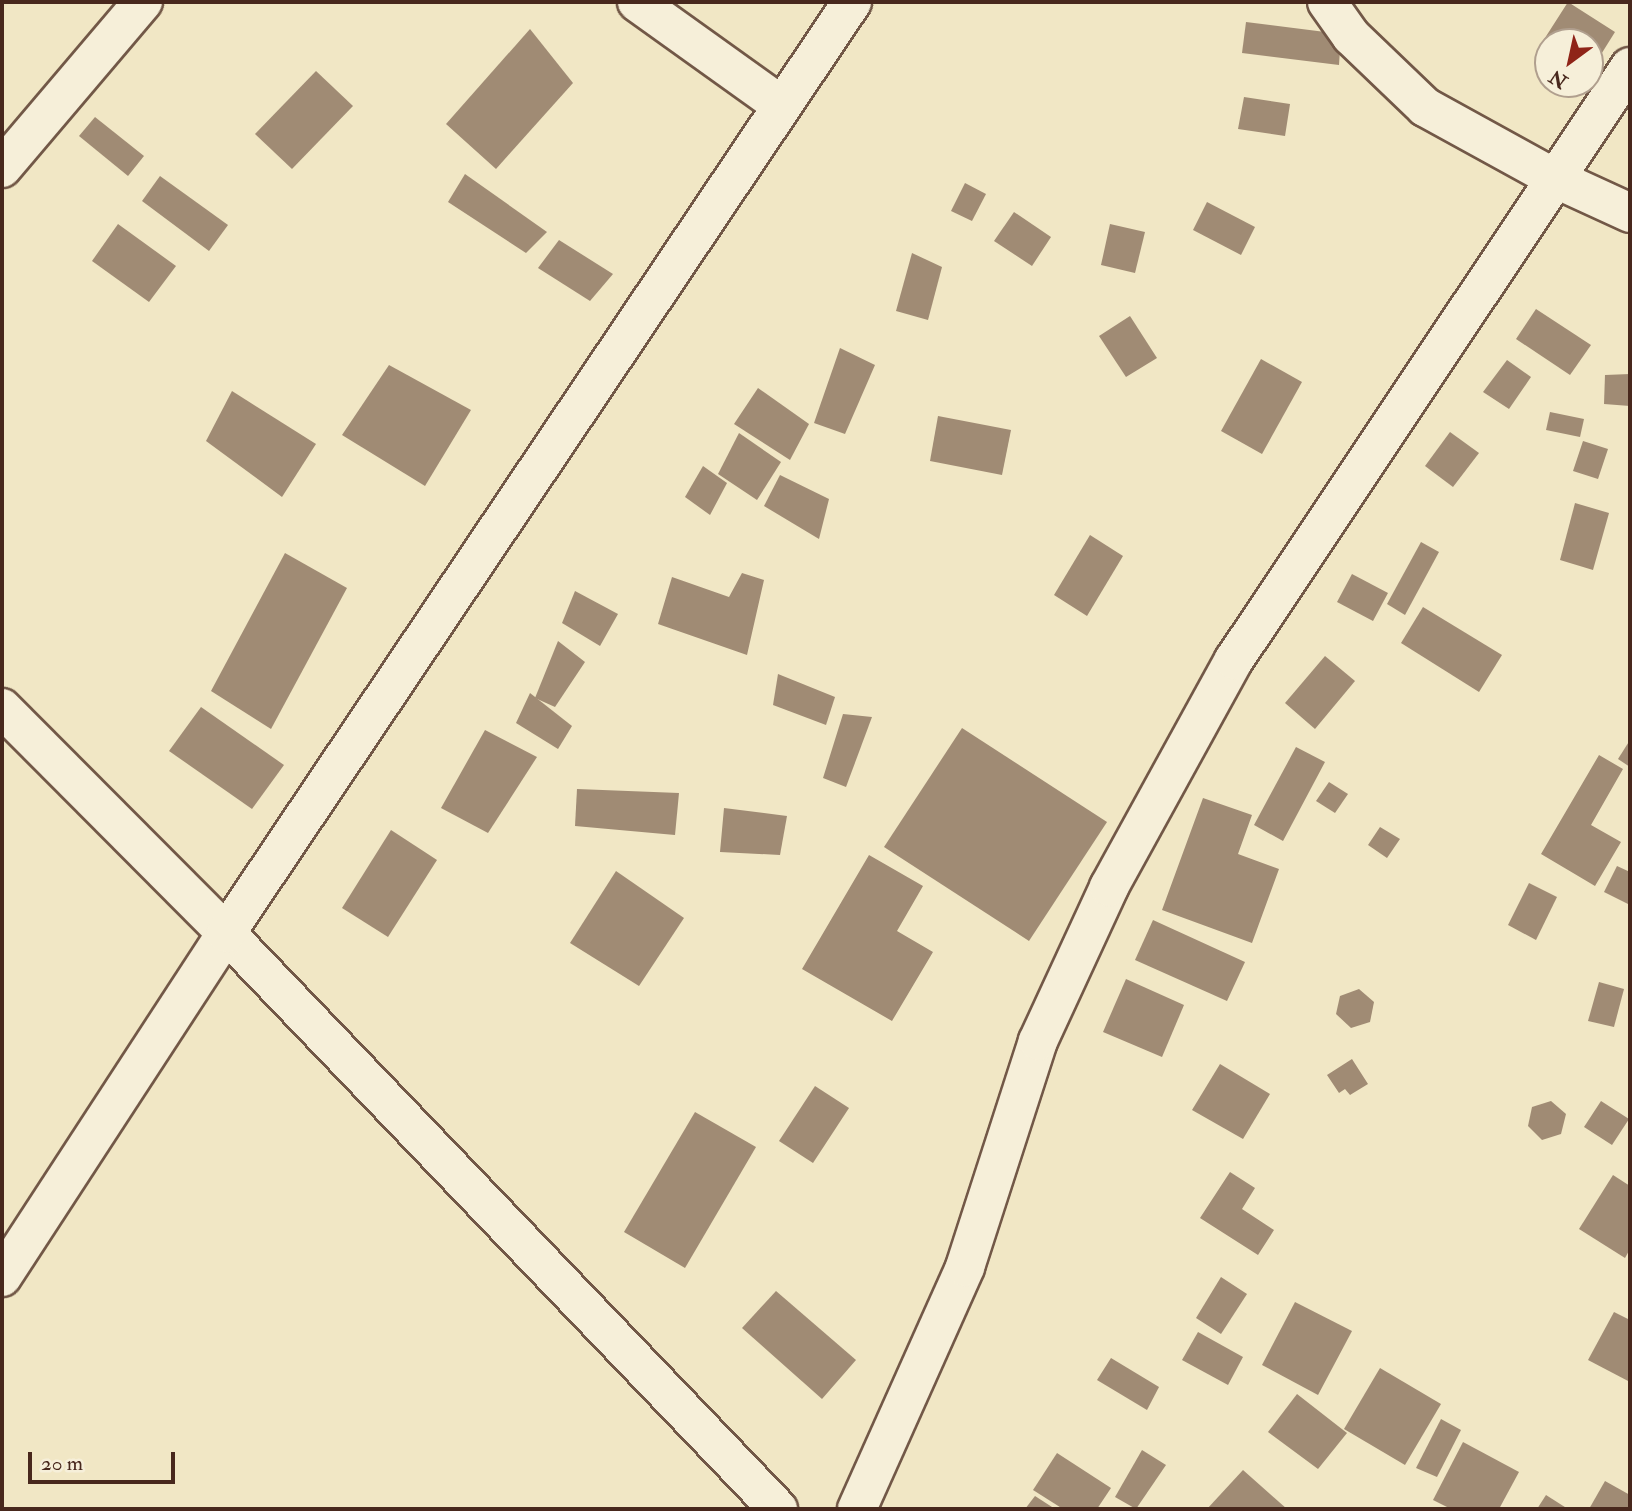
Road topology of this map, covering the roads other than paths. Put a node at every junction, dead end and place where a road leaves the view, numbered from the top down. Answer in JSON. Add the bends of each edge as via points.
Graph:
{"nodes":[{"id":1,"x":143,"y":2,"type":"edge"},
{"id":2,"x":637,"y":2,"type":"edge"},
{"id":3,"x":852,"y":2,"type":"edge"},
{"id":4,"x":1327,"y":2,"type":"edge"},
{"id":5,"x":1630,"y":67,"type":"edge"},
{"id":6,"x":782,"y":106,"type":"junction"},
{"id":7,"x":2,"y":168,"type":"edge"},
{"id":8,"x":1555,"y":178,"type":"junction"},
{"id":9,"x":1630,"y":213,"type":"edge"},
{"id":10,"x":2,"y":708,"type":"edge"},
{"id":11,"x":226,"y":933,"type":"junction"},
{"id":12,"x":38,"y":1224,"type":"junction"},
{"id":13,"x":2,"y":1236,"type":"edge"},
{"id":14,"x":2,"y":1277,"type":"edge"},
{"id":15,"x":778,"y":1509,"type":"edge"},
{"id":16,"x":858,"y":1509,"type":"edge"}],
"edges":[{"from":1,"to":7,"type":"street"},
{"from":2,"to":6,"type":"street"},
{"from":3,"to":6,"type":"street"},
{"from":4,"to":8,"type":"street","via":[[1351,36],[1425,107]]},
{"from":5,"to":8,"type":"street"},
{"from":6,"to":11,"type":"street"},
{"from":8,"to":9,"type":"street"},
{"from":8,"to":16,"type":"street","via":[[1234,660],[1109,887],[1038,1041],[965,1267]]},
{"from":10,"to":11,"type":"street"},
{"from":11,"to":12,"type":"street"},
{"from":11,"to":15,"type":"street"},
{"from":12,"to":13,"type":"street"},
{"from":12,"to":14,"type":"street"}]}
